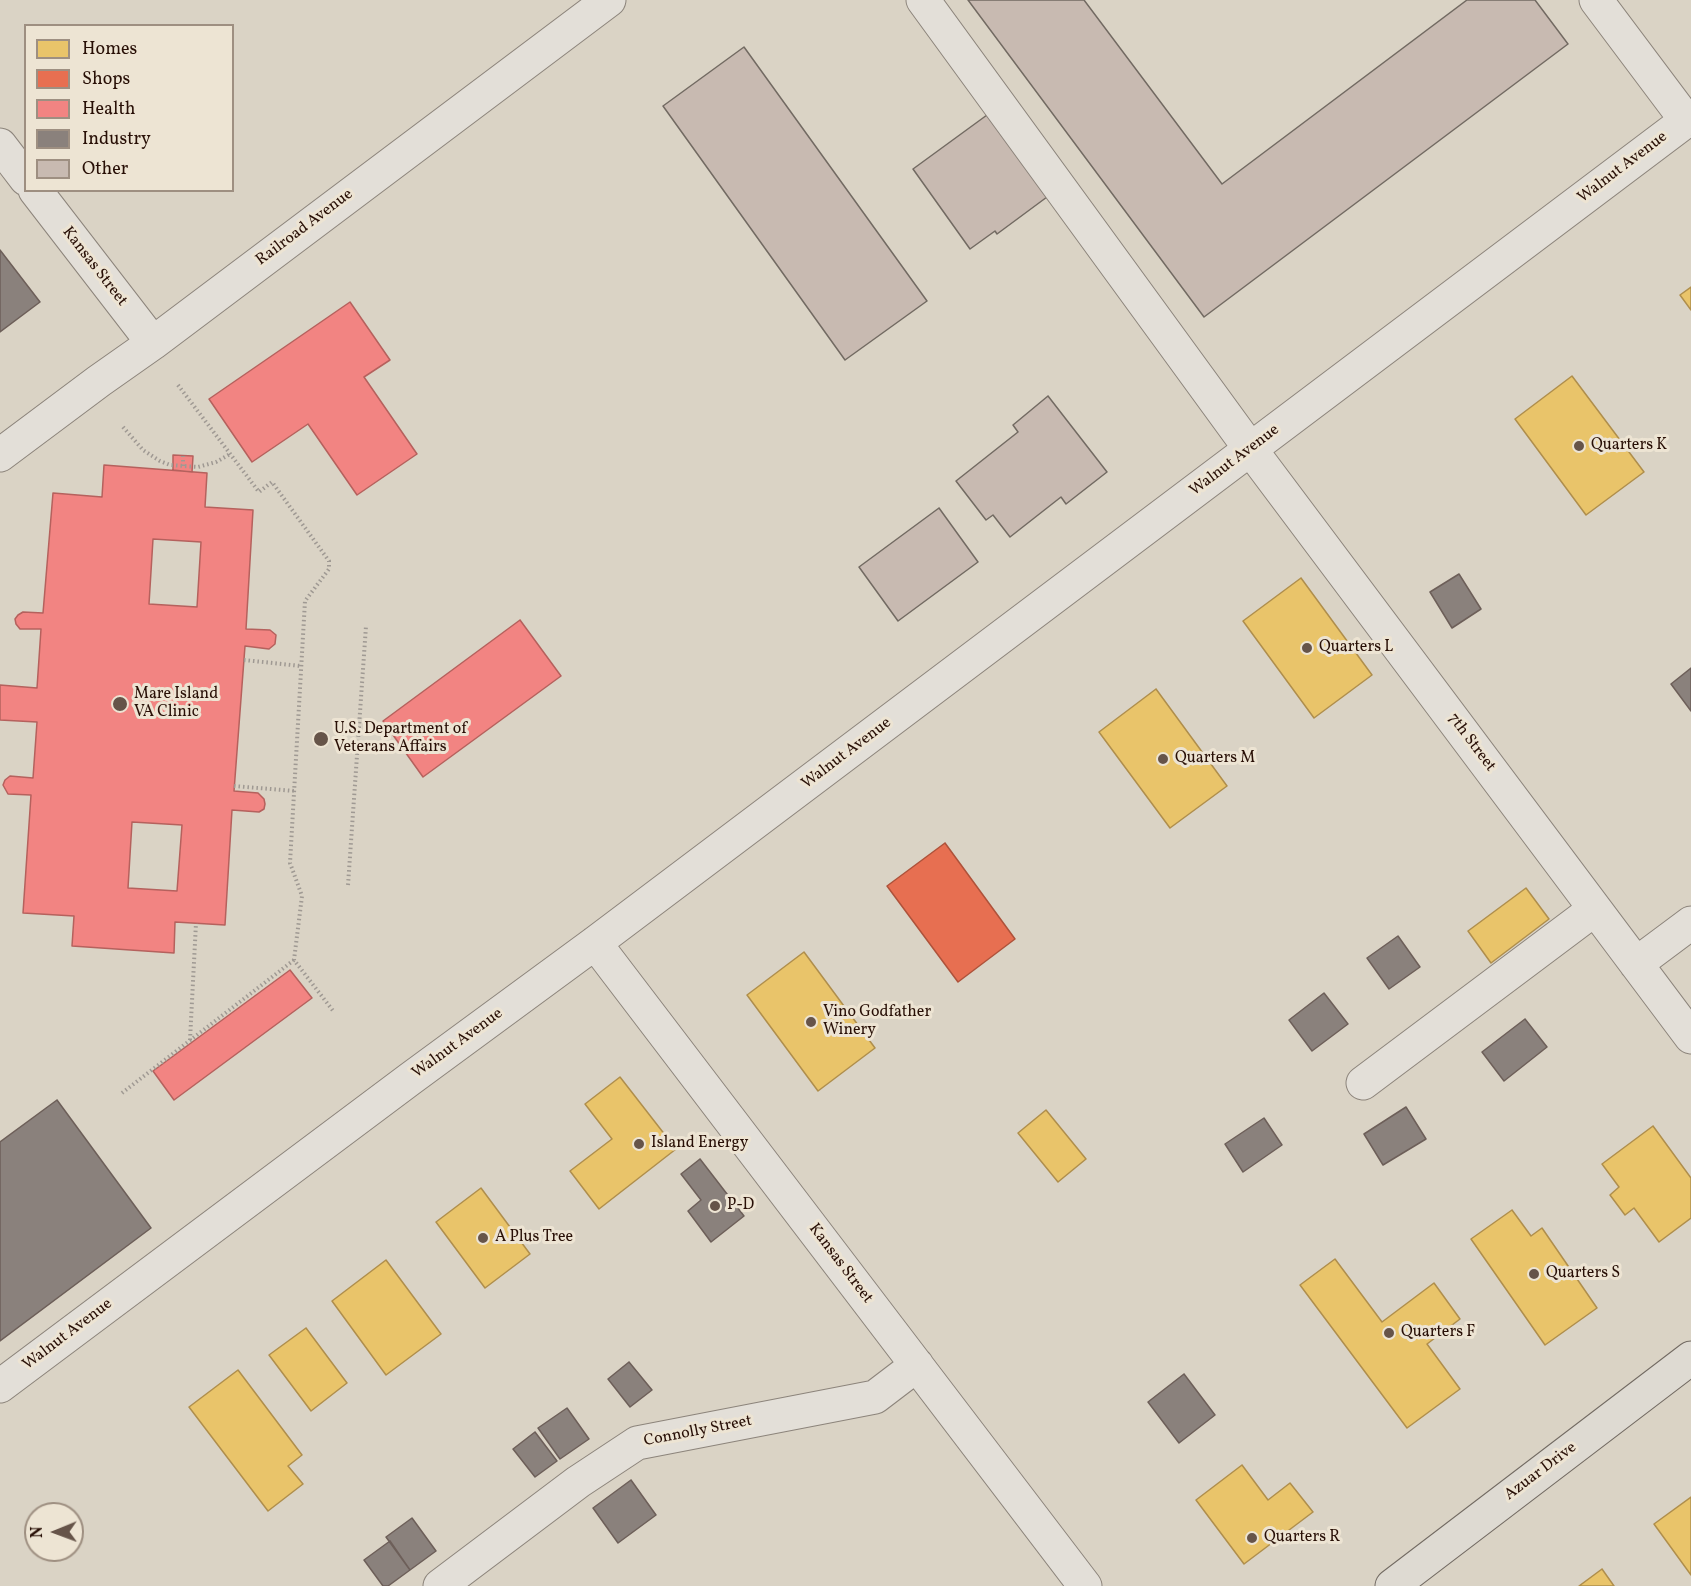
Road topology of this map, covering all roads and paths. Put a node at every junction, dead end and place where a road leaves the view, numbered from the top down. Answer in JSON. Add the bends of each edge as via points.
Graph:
{"nodes":[{"id":1,"x":609,"y":0,"type":"edge"},
{"id":2,"x":923,"y":0,"type":"edge"},
{"id":3,"x":1596,"y":0,"type":"edge"},
{"id":4,"x":1689,"y":118,"type":"edge"},
{"id":5,"x":0,"y":146,"type":"edge"},
{"id":6,"x":24,"y":176,"type":"edge"},
{"id":7,"x":37,"y":192,"type":"edge"},
{"id":8,"x":153,"y":343,"type":"junction"},
{"id":9,"x":178,"y":385,"type":"dead end"},
{"id":10,"x":123,"y":427,"type":"dead end"},
{"id":11,"x":1251,"y":450,"type":"junction"},
{"id":12,"x":230,"y":454,"type":"junction"},
{"id":13,"x":0,"y":455,"type":"edge"},
{"id":14,"x":183,"y":456,"type":"dead end"},
{"id":15,"x":183,"y":466,"type":"junction"},
{"id":16,"x":366,"y":626,"type":"dead end"},
{"id":17,"x":244,"y":660,"type":"dead end"},
{"id":18,"x":302,"y":666,"type":"junction"},
{"id":19,"x":234,"y":786,"type":"dead end"},
{"id":20,"x":294,"y":791,"type":"junction"},
{"id":21,"x":348,"y":885,"type":"dead end"},
{"id":22,"x":1595,"y":909,"type":"junction"},
{"id":23,"x":196,"y":923,"type":"dead end"},
{"id":24,"x":1691,"y":923,"type":"edge"},
{"id":25,"x":595,"y":943,"type":"junction"},
{"id":26,"x":294,"y":960,"type":"junction"},
{"id":27,"x":1636,"y":964,"type":"junction"},
{"id":28,"x":334,"y":1012,"type":"dead end"},
{"id":29,"x":1691,"y":1037,"type":"edge"},
{"id":30,"x":190,"y":1041,"type":"junction"},
{"id":31,"x":1363,"y":1083,"type":"dead end"},
{"id":32,"x":122,"y":1093,"type":"dead end"},
{"id":33,"x":1691,"y":1358,"type":"edge"},
{"id":34,"x":917,"y":1365,"type":"junction"},
{"id":35,"x":0,"y":1386,"type":"edge"},
{"id":36,"x":440,"y":1586,"type":"edge"},
{"id":37,"x":1085,"y":1586,"type":"edge"},
{"id":38,"x":1392,"y":1586,"type":"edge"}],
"edges":[{"from":1,"to":8,"type":"street","name":"Railroad Avenue"},
{"from":2,"to":11,"type":"street","name":"7th Street"},
{"from":3,"to":4,"type":"street"},
{"from":4,"to":11,"type":"street","name":"Walnut Avenue"},
{"from":5,"to":6,"type":"street"},
{"from":7,"to":8,"type":"street","name":"Kansas Street"},
{"from":8,"to":13,"type":"street","name":"Railroad Avenue"},
{"from":9,"to":12,"type":"path"},
{"from":10,"to":15,"type":"path","via":[[143,450],[170,465]]},
{"from":11,"to":22,"type":"street","name":"7th Street"},
{"from":11,"to":25,"type":"street","name":"Walnut Avenue"},
{"from":12,"to":15,"type":"path","via":[[198,467]]},
{"from":12,"to":18,"type":"path","via":[[259,492],[272,482],[329,561],[328,569],[305,601]]},
{"from":14,"to":15,"type":"path"},
{"from":16,"to":21,"type":"path"},
{"from":17,"to":18,"type":"path"},
{"from":18,"to":20,"type":"path"},
{"from":19,"to":20,"type":"path"},
{"from":20,"to":26,"type":"path","via":[[290,863],[302,896]]},
{"from":22,"to":27,"type":"street","name":"7th Street"},
{"from":22,"to":31,"type":"street"},
{"from":23,"to":30,"type":"path"},
{"from":24,"to":27,"type":"street"},
{"from":25,"to":34,"type":"street","name":"Kansas Street"},
{"from":25,"to":35,"type":"street","name":"Walnut Avenue"},
{"from":26,"to":28,"type":"path"},
{"from":26,"to":30,"type":"path"},
{"from":27,"to":29,"type":"street","name":"7th Street"},
{"from":30,"to":32,"type":"path"},
{"from":33,"to":38,"type":"main road","name":"Azuar Drive"},
{"from":34,"to":36,"type":"street","name":"Connolly Street","via":[[875,1397],[637,1443],[578,1482]]},
{"from":34,"to":37,"type":"street","name":"Kansas Street"}]}
